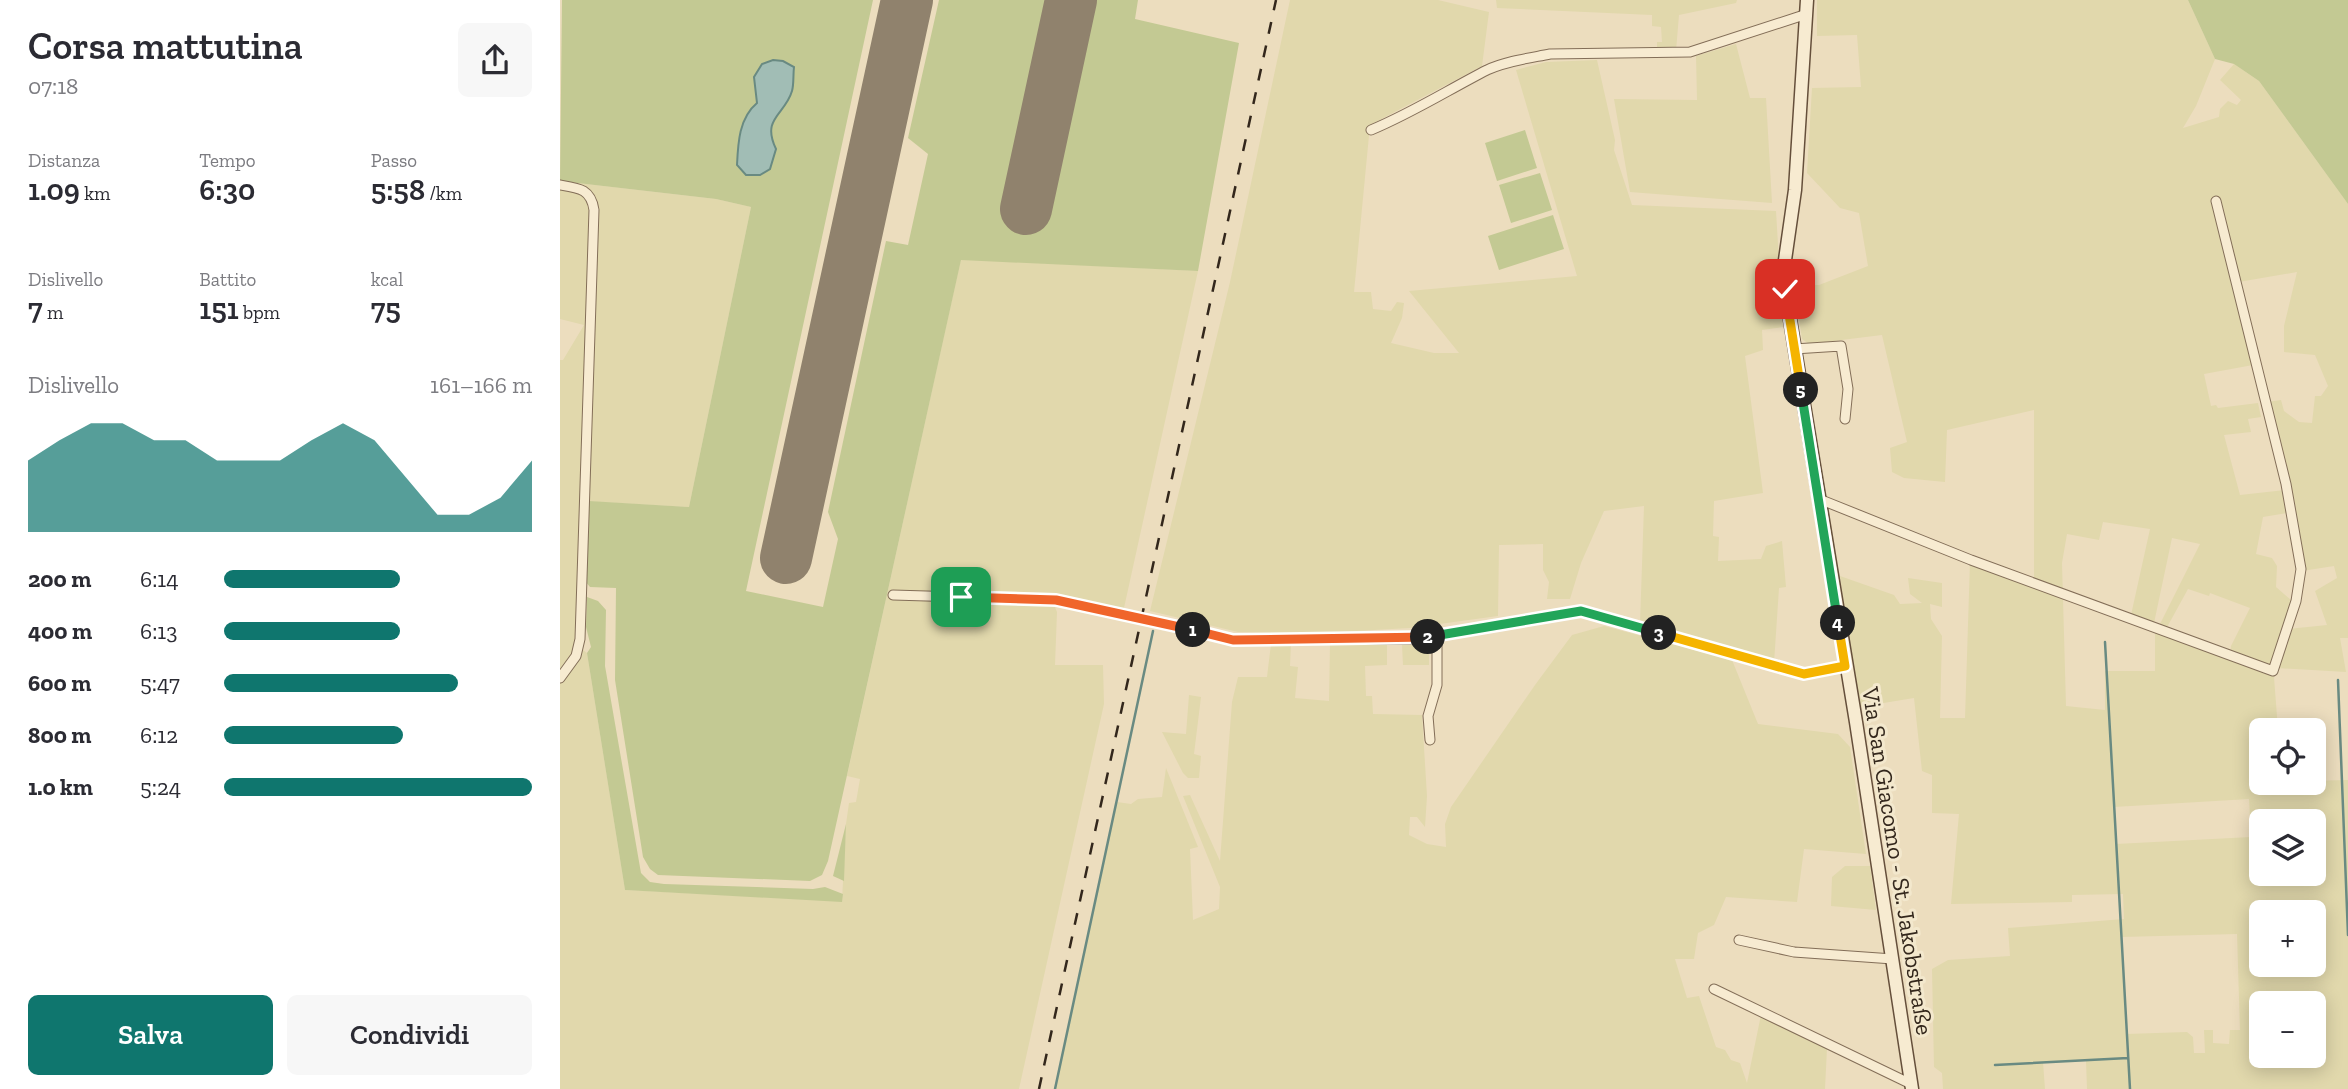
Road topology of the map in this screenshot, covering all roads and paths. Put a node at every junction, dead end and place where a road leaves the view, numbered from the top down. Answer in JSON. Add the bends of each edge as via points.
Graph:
{"nodes":[{"id":1,"x":1807,"y":0,"type":"edge"},
{"id":2,"x":1807,"y":14,"type":"junction"},
{"id":3,"x":1371,"y":130,"type":"dead end"},
{"id":4,"x":560,"y":185,"type":"edge"},
{"id":5,"x":2216,"y":201,"type":"dead end"},
{"id":6,"x":1794,"y":349,"type":"junction"},
{"id":7,"x":1845,"y":419,"type":"dead end"},
{"id":8,"x":1819,"y":499,"type":"junction"},
{"id":9,"x":892,"y":595,"type":"dead end"},
{"id":10,"x":1437,"y":635,"type":"junction"},
{"id":11,"x":1845,"y":666,"type":"junction"},
{"id":12,"x":560,"y":678,"type":"edge"},
{"id":13,"x":1430,"y":740,"type":"dead end"},
{"id":14,"x":1739,"y":940,"type":"dead end"},
{"id":15,"x":1893,"y":959,"type":"junction"},
{"id":16,"x":1714,"y":989,"type":"dead end"},
{"id":17,"x":1912,"y":1087,"type":"edge"}],
"edges":[{"from":1,"to":2,"type":"street","name":"Via San Giacomo - St. Jakobstraße"},
{"from":2,"to":3,"type":"street","via":[[1690,52],[1550,54],[1489,69],[1414,112]]},
{"from":2,"to":6,"type":"street","name":"Via San Giacomo - St. Jakobstraße","via":[[1795,190],[1784,267]]},
{"from":4,"to":12,"type":"street","via":[[586,190],[594,210],[580,639],[576,656]]},
{"from":5,"to":8,"type":"street","via":[[2286,484],[2301,569],[2296,601],[2273,671]]},
{"from":6,"to":7,"type":"street","via":[[1841,346],[1848,388]]},
{"from":6,"to":8,"type":"street","name":"Via San Giacomo - St. Jakobstraße"},
{"from":8,"to":11,"type":"street","name":"Via San Giacomo - St. Jakobstraße"},
{"from":9,"to":10,"type":"street","via":[[1056,600],[1233,640],[1418,639]]},
{"from":10,"to":11,"type":"street","via":[[1581,611],[1804,674]]},
{"from":10,"to":13,"type":"street","via":[[1437,685],[1428,716]]},
{"from":11,"to":15,"type":"street","name":"Via San Giacomo - St. Jakobstraße"},
{"from":14,"to":15,"type":"street","via":[[1794,952]]},
{"from":15,"to":17,"type":"street","name":"Via San Giacomo - St. Jakobstraße"},
{"from":16,"to":17,"type":"street"}]}
